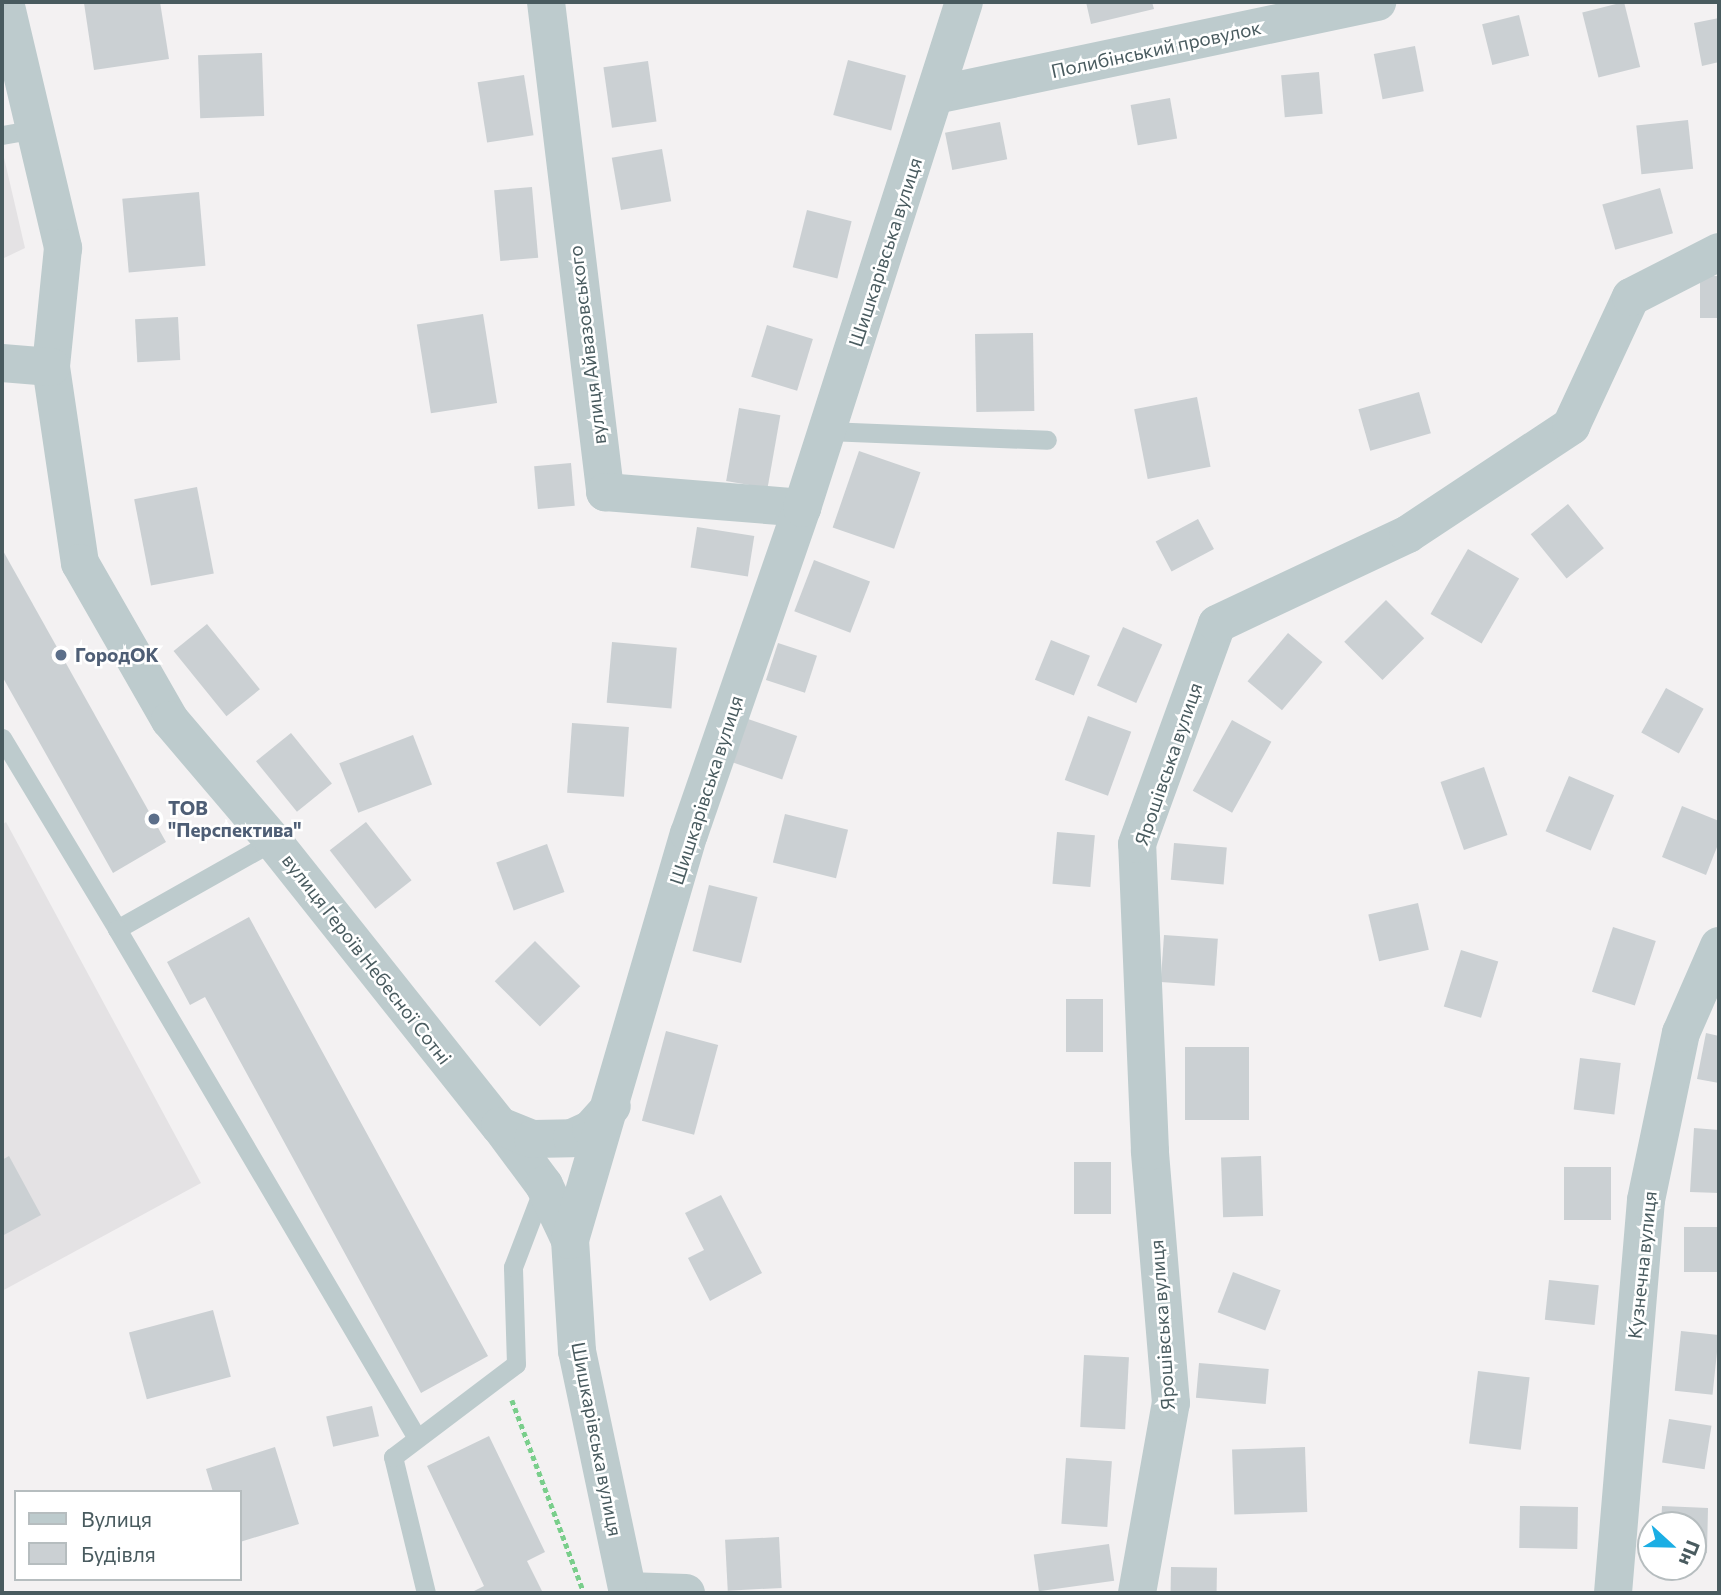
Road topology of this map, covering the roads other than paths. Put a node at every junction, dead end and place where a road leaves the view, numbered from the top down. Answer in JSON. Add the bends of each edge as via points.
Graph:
{"nodes":[{"id":1,"x":5,"y":2,"type":"edge"},
{"id":2,"x":546,"y":2,"type":"edge"},
{"id":3,"x":964,"y":2,"type":"edge"},
{"id":4,"x":1377,"y":2,"type":"edge"},
{"id":5,"x":936,"y":96,"type":"junction"},
{"id":6,"x":19,"y":132,"type":"edge"},
{"id":7,"x":1719,"y":252,"type":"edge"},
{"id":8,"x":2,"y":363,"type":"edge"},
{"id":9,"x":51,"y":367,"type":"junction"},
{"id":10,"x":827,"y":431,"type":"junction"},
{"id":11,"x":1046,"y":440,"type":"dead end"},
{"id":12,"x":802,"y":508,"type":"junction"},
{"id":13,"x":2,"y":738,"type":"edge"},
{"id":14,"x":273,"y":841,"type":"junction"},
{"id":15,"x":117,"y":929,"type":"junction"},
{"id":16,"x":1719,"y":946,"type":"edge"},
{"id":17,"x":612,"y":1106,"type":"junction"},
{"id":18,"x":499,"y":1126,"type":"junction"},
{"id":19,"x":544,"y":1185,"type":"junction"},
{"id":20,"x":570,"y":1240,"type":"junction"},
{"id":21,"x":417,"y":1438,"type":"junction"},
{"id":22,"x":628,"y":1592,"type":"edge"},
{"id":23,"x":426,"y":1593,"type":"edge"},
{"id":24,"x":686,"y":1593,"type":"edge"},
{"id":25,"x":1137,"y":1593,"type":"edge"},
{"id":26,"x":1613,"y":1593,"type":"edge"}],
"edges":[{"from":1,"to":6,"type":"street","name":"вулиця Героїв Небесної Сотні"},
{"from":2,"to":12,"type":"street","name":"вулиця Айвазовського","via":[[605,492]]},
{"from":3,"to":5,"type":"street","name":"Шишкарівська вулиця"},
{"from":4,"to":5,"type":"street","name":"Полибінський провулок"},
{"from":5,"to":10,"type":"street","name":"Шишкарівська вулиця"},
{"from":6,"to":9,"type":"street","name":"вулиця Героїв Небесної Сотні","via":[[63,248]]},
{"from":7,"to":25,"type":"street","name":"Ярошівська вулиця","via":[[1631,298],[1571,426],[1408,534],[1217,624],[1137,844],[1150,1151],[1171,1403]]},
{"from":8,"to":9,"type":"street"},
{"from":9,"to":14,"type":"street","name":"вулиця Героїв Небесної Сотні","via":[[80,563],[170,720]]},
{"from":10,"to":11,"type":"lane"},
{"from":10,"to":12,"type":"street","name":"Шишкарівська вулиця"},
{"from":12,"to":17,"type":"street","name":"Шишкарівська вулиця","via":[[689,834]]},
{"from":13,"to":15,"type":"lane"},
{"from":14,"to":15,"type":"lane"},
{"from":14,"to":18,"type":"street","name":"вулиця Героїв Небесної Сотні"},
{"from":15,"to":21,"type":"lane"},
{"from":16,"to":26,"type":"street","name":"Кузнечна вулиця","via":[[1681,1033],[1646,1200]]},
{"from":17,"to":18,"type":"street","via":[[591,1129],[572,1138],[533,1139]]},
{"from":17,"to":20,"type":"street","name":"Шишкарівська вулиця"},
{"from":18,"to":19,"type":"street","name":"вулиця Героїв Небесної Сотні"},
{"from":19,"to":20,"type":"street","name":"вулиця Героїв Небесної Сотні"},
{"from":19,"to":21,"type":"lane","via":[[513,1267],[516,1364]]},
{"from":20,"to":22,"type":"street","name":"Шишкарівська вулиця","via":[[577,1351]]},
{"from":21,"to":23,"type":"lane","via":[[393,1457]]},
{"from":22,"to":24,"type":"street"}]}
